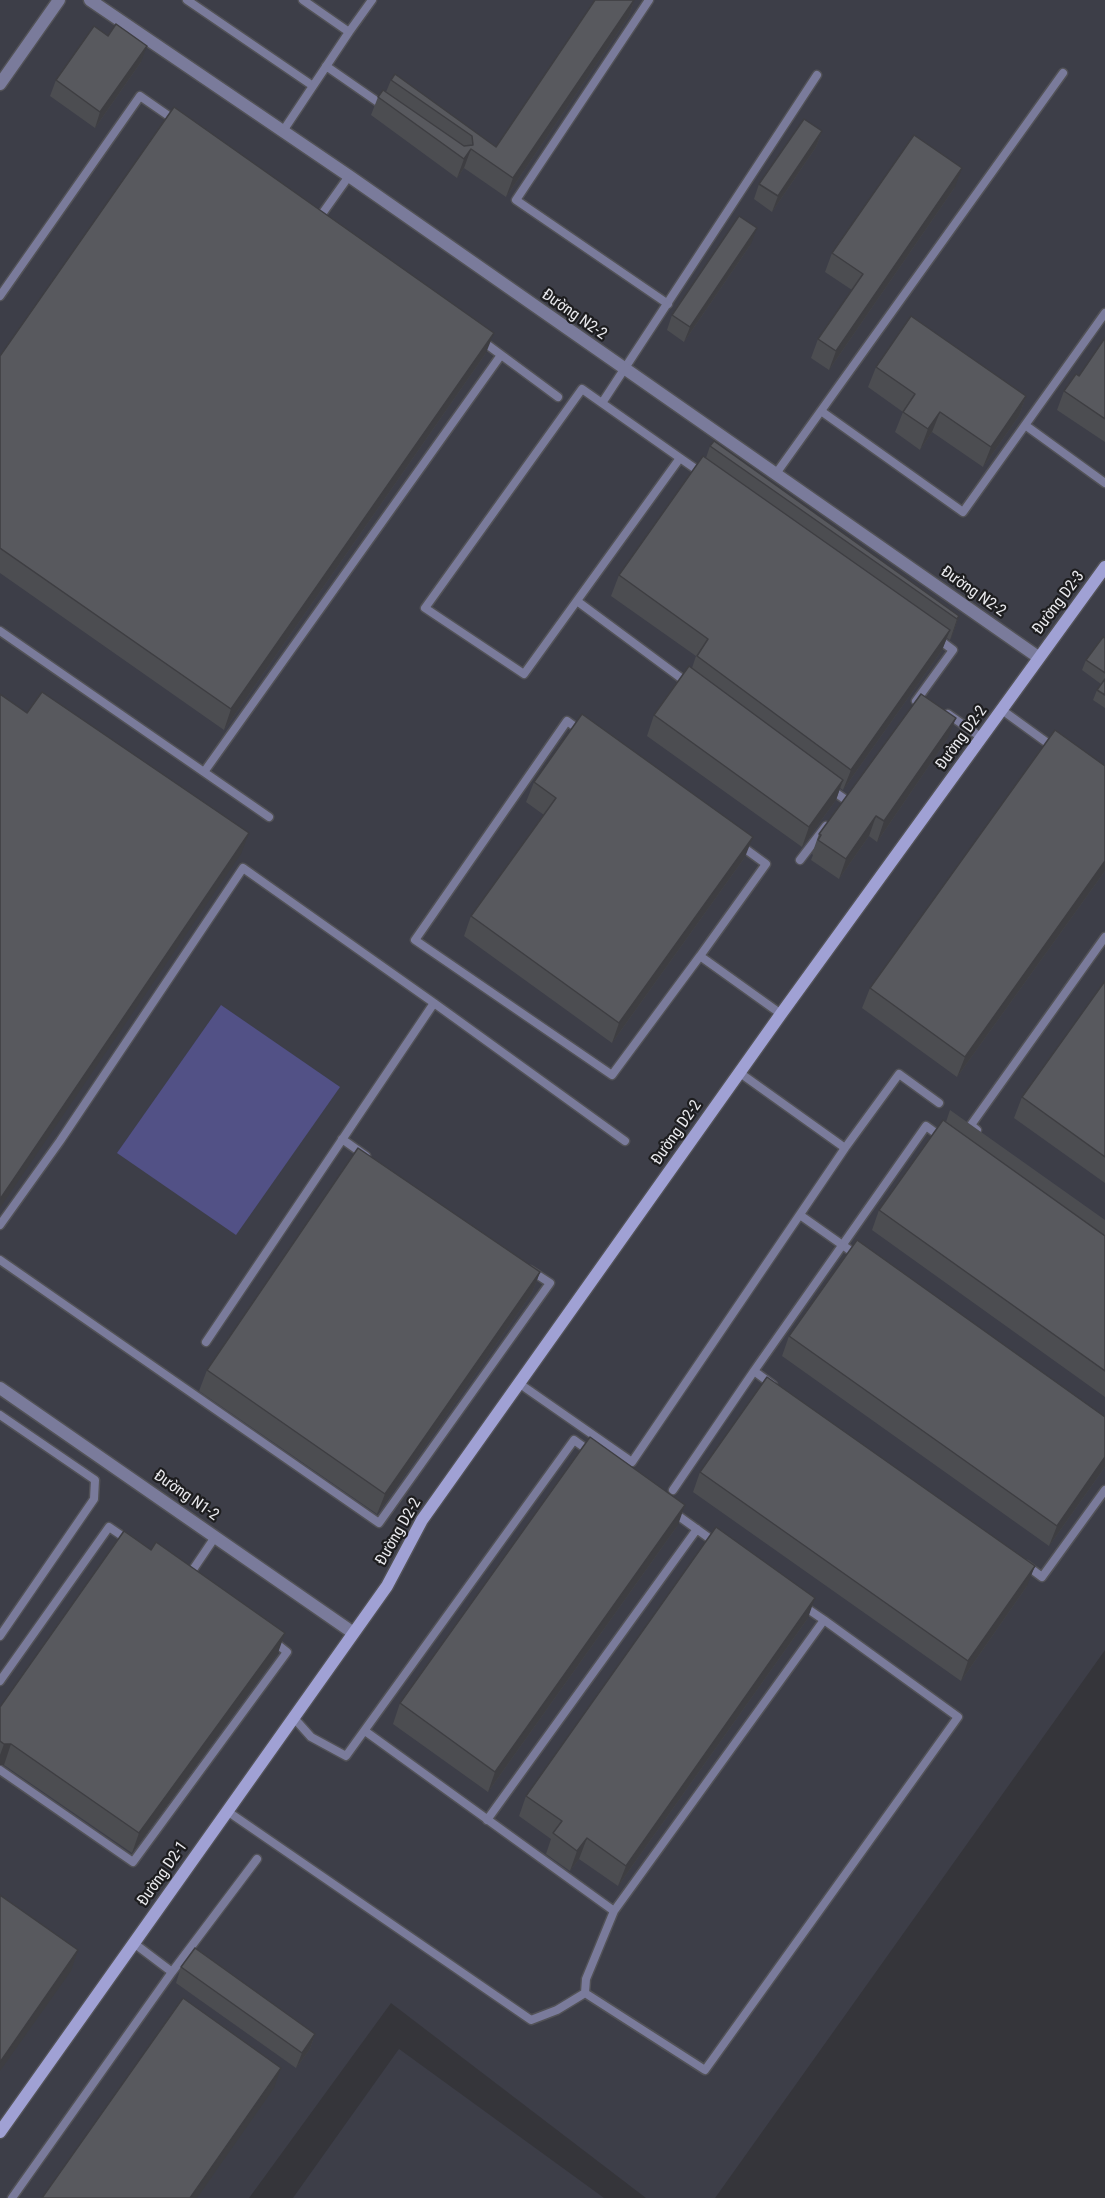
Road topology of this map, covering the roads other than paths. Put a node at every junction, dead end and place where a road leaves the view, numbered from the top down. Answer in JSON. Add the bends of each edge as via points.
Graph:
{"nodes":[{"id":1,"x":59,"y":0,"type":"edge"},
{"id":2,"x":90,"y":0,"type":"edge"},
{"id":3,"x":187,"y":0,"type":"edge"},
{"id":4,"x":303,"y":0,"type":"edge"},
{"id":5,"x":372,"y":0,"type":"edge"},
{"id":6,"x":649,"y":0,"type":"edge"},
{"id":7,"x":349,"y":32,"type":"junction"},
{"id":8,"x":326,"y":66,"type":"junction"},
{"id":9,"x":1063,"y":73,"type":"dead end"},
{"id":10,"x":817,"y":75,"type":"dead end"},
{"id":11,"x":0,"y":84,"type":"edge"},
{"id":12,"x":313,"y":86,"type":"junction"},
{"id":13,"x":394,"y":113,"type":"edge"},
{"id":14,"x":186,"y":129,"type":"edge"},
{"id":15,"x":283,"y":131,"type":"junction"},
{"id":16,"x":349,"y":176,"type":"junction"},
{"id":17,"x":307,"y":214,"type":"edge"},
{"id":18,"x":316,"y":221,"type":"junction"},
{"id":19,"x":326,"y":228,"type":"edge"},
{"id":20,"x":0,"y":296,"type":"edge"},
{"id":21,"x":668,"y":304,"type":"junction"},
{"id":22,"x":1105,"y":313,"type":"edge"},
{"id":23,"x":472,"y":334,"type":"edge"},
{"id":24,"x":501,"y":355,"type":"junction"},
{"id":25,"x":624,"y":371,"type":"junction"},
{"id":26,"x":558,"y":397,"type":"dead end"},
{"id":27,"x":602,"y":403,"type":"junction"},
{"id":28,"x":821,"y":411,"type":"junction"},
{"id":29,"x":1025,"y":425,"type":"junction"},
{"id":30,"x":680,"y":458,"type":"junction"},
{"id":31,"x":776,"y":475,"type":"junction"},
{"id":32,"x":710,"y":478,"type":"edge"},
{"id":33,"x":1105,"y":483,"type":"edge"},
{"id":34,"x":1105,"y":567,"type":"edge"},
{"id":35,"x":577,"y":601,"type":"junction"},
{"id":36,"x":924,"y":629,"type":"edge"},
{"id":37,"x":0,"y":631,"type":"edge"},
{"id":38,"x":1038,"y":657,"type":"junction"},
{"id":39,"x":702,"y":693,"type":"edge"},
{"id":40,"x":920,"y":695,"type":"junction"},
{"id":41,"x":930,"y":702,"type":"edge"},
{"id":42,"x":914,"y":705,"type":"edge"},
{"id":43,"x":939,"y":708,"type":"edge"},
{"id":44,"x":1002,"y":711,"type":"junction"},
{"id":45,"x":586,"y":735,"type":"edge"},
{"id":46,"x":982,"y":738,"type":"junction"},
{"id":47,"x":1057,"y":750,"type":"edge"},
{"id":48,"x":204,"y":772,"type":"junction"},
{"id":49,"x":817,"y":778,"type":"edge"},
{"id":50,"x":852,"y":790,"type":"edge"},
{"id":51,"x":846,"y":800,"type":"junction"},
{"id":52,"x":839,"y":808,"type":"edge"},
{"id":53,"x":269,"y":817,"type":"dead end"},
{"id":54,"x":832,"y":817,"type":"edge"},
{"id":55,"x":728,"y":837,"type":"edge"},
{"id":56,"x":800,"y":860,"type":"dead end"},
{"id":57,"x":1105,"y":937,"type":"edge"},
{"id":58,"x":700,"y":956,"type":"junction"},
{"id":59,"x":435,"y":1003,"type":"junction"},
{"id":60,"x":781,"y":1014,"type":"junction"},
{"id":61,"x":740,"y":1073,"type":"junction"},
{"id":62,"x":939,"y":1102,"type":"dead end"},
{"id":63,"x":342,"y":1139,"type":"junction"},
{"id":64,"x":990,"y":1139,"type":"edge"},
{"id":65,"x":626,"y":1141,"type":"dead end"},
{"id":66,"x":955,"y":1147,"type":"edge"},
{"id":67,"x":845,"y":1149,"type":"junction"},
{"id":68,"x":370,"y":1159,"type":"edge"},
{"id":69,"x":800,"y":1215,"type":"junction"},
{"id":70,"x":0,"y":1225,"type":"edge"},
{"id":71,"x":842,"y":1245,"type":"junction"},
{"id":72,"x":862,"y":1258,"type":"edge"},
{"id":73,"x":0,"y":1260,"type":"edge"},
{"id":74,"x":521,"y":1264,"type":"edge"},
{"id":75,"x":206,"y":1342,"type":"dead end"},
{"id":76,"x":754,"y":1371,"type":"junction"},
{"id":77,"x":520,"y":1384,"type":"junction"},
{"id":78,"x":0,"y":1388,"type":"edge"},
{"id":79,"x":783,"y":1392,"type":"edge"},
{"id":80,"x":0,"y":1415,"type":"edge"},
{"id":81,"x":602,"y":1461,"type":"edge"},
{"id":82,"x":673,"y":1490,"type":"dead end"},
{"id":83,"x":1105,"y":1490,"type":"edge"},
{"id":84,"x":668,"y":1508,"type":"edge"},
{"id":85,"x":697,"y":1528,"type":"junction"},
{"id":86,"x":215,"y":1537,"type":"junction"},
{"id":87,"x":138,"y":1547,"type":"edge"},
{"id":88,"x":724,"y":1548,"type":"edge"},
{"id":89,"x":1014,"y":1557,"type":"edge"},
{"id":90,"x":177,"y":1573,"type":"edge"},
{"id":91,"x":186,"y":1580,"type":"junction"},
{"id":92,"x":195,"y":1587,"type":"edge"},
{"id":93,"x":796,"y":1600,"type":"edge"},
{"id":94,"x":824,"y":1620,"type":"junction"},
{"id":95,"x":260,"y":1632,"type":"edge"},
{"id":96,"x":352,"y":1632,"type":"junction"},
{"id":97,"x":0,"y":1635,"type":"edge"},
{"id":98,"x":0,"y":1681,"type":"edge"},
{"id":99,"x":294,"y":1718,"type":"junction"},
{"id":100,"x":365,"y":1731,"type":"junction"},
{"id":101,"x":0,"y":1770,"type":"edge"},
{"id":102,"x":227,"y":1810,"type":"junction"},
{"id":103,"x":487,"y":1820,"type":"junction"},
{"id":104,"x":257,"y":1859,"type":"dead end"},
{"id":105,"x":614,"y":1911,"type":"junction"},
{"id":106,"x":135,"y":1944,"type":"junction"},
{"id":107,"x":172,"y":1972,"type":"junction"},
{"id":108,"x":585,"y":1993,"type":"junction"},
{"id":109,"x":0,"y":2133,"type":"edge"},
{"id":110,"x":12,"y":2198,"type":"edge"}],
"edges":[{"from":1,"to":11,"type":"street"},
{"from":2,"to":15,"type":"street","name":"Đường N2-2"},
{"from":3,"to":12,"type":"lane"},
{"from":4,"to":7,"type":"lane"},
{"from":5,"to":7,"type":"lane"},
{"from":6,"to":21,"type":"lane","via":[[516,200]]},
{"from":7,"to":8,"type":"lane"},
{"from":8,"to":12,"type":"lane"},
{"from":8,"to":13,"type":"lane"},
{"from":9,"to":28,"type":"lane"},
{"from":10,"to":21,"type":"lane"},
{"from":12,"to":15,"type":"lane"},
{"from":14,"to":20,"type":"lane","via":[[140,96]]},
{"from":15,"to":16,"type":"street","name":"Đường N2-2"},
{"from":16,"to":18,"type":"lane"},
{"from":16,"to":25,"type":"street","name":"Đường N2-2"},
{"from":17,"to":18,"type":"lane"},
{"from":18,"to":19,"type":"lane"},
{"from":21,"to":25,"type":"lane"},
{"from":22,"to":29,"type":"lane"},
{"from":23,"to":24,"type":"lane"},
{"from":24,"to":26,"type":"lane"},
{"from":24,"to":48,"type":"lane"},
{"from":25,"to":27,"type":"lane"},
{"from":25,"to":31,"type":"street","name":"Đường N2-2"},
{"from":27,"to":30,"type":"lane"},
{"from":27,"to":35,"type":"lane","via":[[582,389],[425,608],[524,674]]},
{"from":28,"to":29,"type":"lane","via":[[963,512]]},
{"from":28,"to":31,"type":"lane"},
{"from":29,"to":33,"type":"lane"},
{"from":30,"to":32,"type":"lane"},
{"from":30,"to":35,"type":"lane"},
{"from":31,"to":38,"type":"street","name":"Đường N2-2"},
{"from":34,"to":38,"type":"main road","name":"Đường D2-3"},
{"from":35,"to":39,"type":"lane"},
{"from":36,"to":40,"type":"lane","via":[[953,650]]},
{"from":37,"to":48,"type":"lane"},
{"from":38,"to":44,"type":"main road","name":"Đường D2-2"},
{"from":40,"to":41,"type":"lane"},
{"from":40,"to":42,"type":"lane"},
{"from":43,"to":46,"type":"lane"},
{"from":44,"to":46,"type":"main road","name":"Đường D2-2"},
{"from":44,"to":47,"type":"lane"},
{"from":45,"to":58,"type":"lane","via":[[567,721],[416,940],[612,1075]]},
{"from":46,"to":60,"type":"main road","name":"Đường D2-2"},
{"from":48,"to":53,"type":"lane"},
{"from":49,"to":51,"type":"lane"},
{"from":50,"to":51,"type":"lane"},
{"from":51,"to":52,"type":"lane"},
{"from":54,"to":56,"type":"lane"},
{"from":55,"to":58,"type":"lane","via":[[766,864]]},
{"from":57,"to":64,"type":"lane","via":[[971,1125]]},
{"from":58,"to":60,"type":"lane"},
{"from":59,"to":63,"type":"lane"},
{"from":59,"to":65,"type":"lane"},
{"from":59,"to":70,"type":"lane","via":[[243,868]]},
{"from":60,"to":61,"type":"main road","name":"Đường D2-2"},
{"from":61,"to":67,"type":"lane"},
{"from":61,"to":77,"type":"main road","name":"Đường D2-2"},
{"from":62,"to":67,"type":"lane","via":[[899,1074]]},
{"from":63,"to":68,"type":"lane"},
{"from":63,"to":75,"type":"lane"},
{"from":66,"to":71,"type":"lane","via":[[926,1126]]},
{"from":67,"to":69,"type":"lane"},
{"from":69,"to":71,"type":"lane"},
{"from":69,"to":77,"type":"lane","via":[[632,1462]]},
{"from":71,"to":72,"type":"lane"},
{"from":71,"to":76,"type":"lane"},
{"from":73,"to":74,"type":"lane","via":[[379,1523],[549,1283]]},
{"from":76,"to":79,"type":"lane"},
{"from":76,"to":82,"type":"lane"},
{"from":77,"to":96,"type":"main road","name":"Đường D2-2","via":[[422,1520],[387,1586]]},
{"from":78,"to":86,"type":"street","name":"Đường N1-2"},
{"from":80,"to":97,"type":"lane","via":[[95,1480],[94,1499]]},
{"from":81,"to":100,"type":"lane","via":[[574,1440]]},
{"from":83,"to":89,"type":"lane","via":[[1042,1577]]},
{"from":84,"to":85,"type":"lane"},
{"from":85,"to":88,"type":"lane"},
{"from":85,"to":103,"type":"lane"},
{"from":86,"to":91,"type":"lane"},
{"from":86,"to":96,"type":"street","name":"Đường N1-2"},
{"from":87,"to":98,"type":"lane","via":[[109,1527]]},
{"from":90,"to":91,"type":"lane"},
{"from":91,"to":92,"type":"lane"},
{"from":93,"to":94,"type":"lane"},
{"from":94,"to":105,"type":"lane"},
{"from":94,"to":108,"type":"lane","via":[[958,1717],[705,2070]]},
{"from":95,"to":101,"type":"lane","via":[[287,1652],[133,1862]]},
{"from":96,"to":99,"type":"main road","name":"Đường D2-1"},
{"from":99,"to":100,"type":"lane","via":[[311,1737],[346,1756]]},
{"from":99,"to":102,"type":"main road","name":"Đường D2-1"},
{"from":100,"to":103,"type":"lane"},
{"from":102,"to":106,"type":"main road","name":"Đường D2-1"},
{"from":102,"to":108,"type":"lane","via":[[531,2020]]},
{"from":103,"to":105,"type":"lane"},
{"from":104,"to":107,"type":"lane"},
{"from":105,"to":108,"type":"lane","via":[[586,1979]]},
{"from":106,"to":107,"type":"lane"},
{"from":106,"to":109,"type":"main road","name":"Đường D2-1"},
{"from":107,"to":110,"type":"lane"}]}
